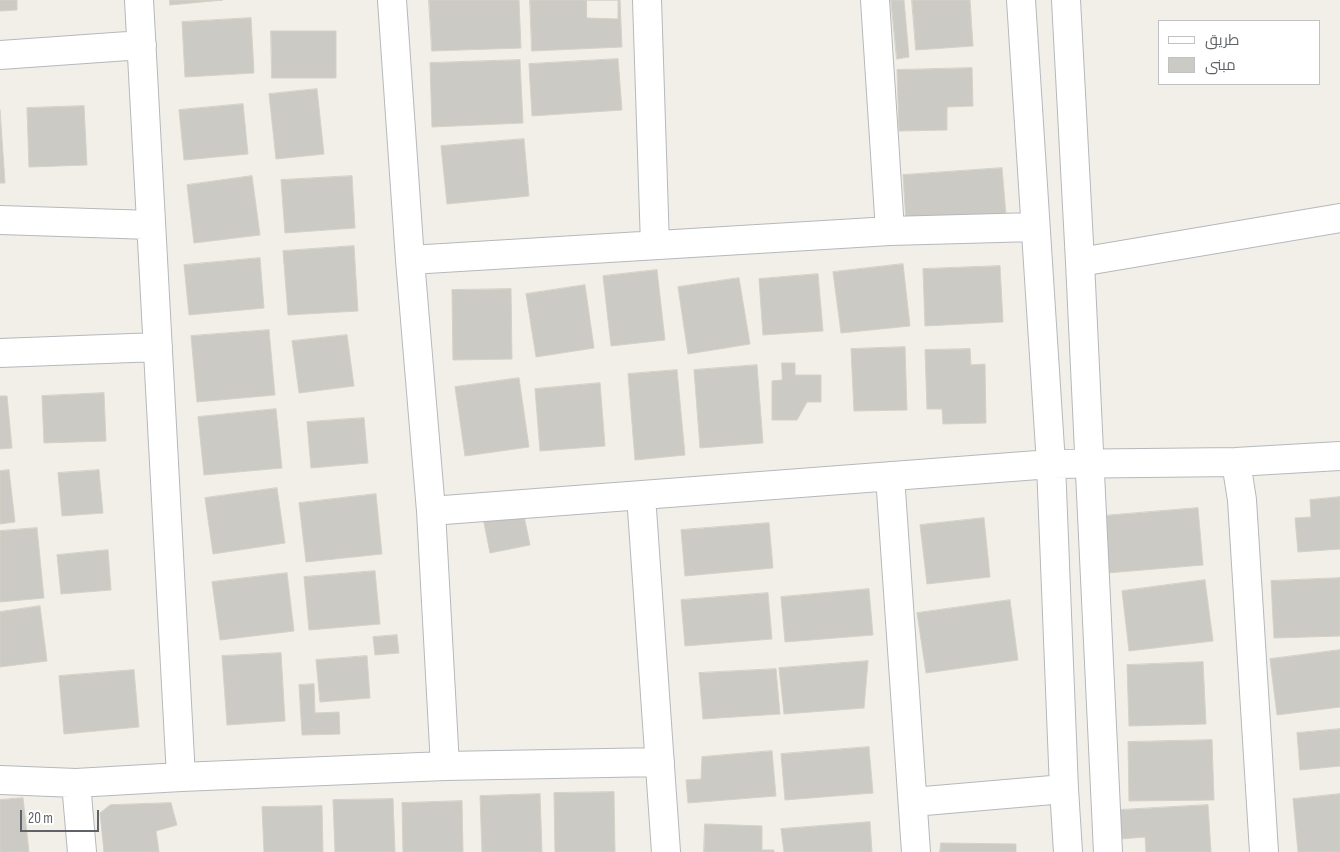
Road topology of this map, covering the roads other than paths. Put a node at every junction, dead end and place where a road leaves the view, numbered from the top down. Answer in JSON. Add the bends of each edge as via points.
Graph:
{"nodes":[{"id":1,"x":139,"y":0,"type":"edge"},
{"id":2,"x":392,"y":0,"type":"edge"},
{"id":3,"x":648,"y":0,"type":"edge"},
{"id":4,"x":875,"y":0,"type":"edge"},
{"id":5,"x":1021,"y":0,"type":"edge"},
{"id":6,"x":1066,"y":0,"type":"edge"},
{"id":7,"x":142,"y":44,"type":"junction"},
{"id":8,"x":0,"y":55,"type":"edge"},
{"id":9,"x":1340,"y":218,"type":"edge"},
{"id":10,"x":0,"y":220,"type":"edge"},
{"id":11,"x":151,"y":225,"type":"junction"},
{"id":12,"x":1035,"y":227,"type":"junction"},
{"id":13,"x":890,"y":231,"type":"junction"},
{"id":14,"x":655,"y":245,"type":"junction"},
{"id":15,"x":410,"y":260,"type":"junction"},
{"id":16,"x":1080,"y":262,"type":"junction"},
{"id":17,"x":158,"y":347,"type":"junction"},
{"id":18,"x":0,"y":352,"type":"edge"},
{"id":19,"x":1340,"y":456,"type":"edge"},
{"id":20,"x":1236,"y":462,"type":"junction"},
{"id":21,"x":1051,"y":464,"type":"junction"},
{"id":22,"x":1089,"y":464,"type":"junction"},
{"id":23,"x":890,"y":476,"type":"junction"},
{"id":24,"x":641,"y":495,"type":"junction"},
{"id":25,"x":430,"y":511,"type":"junction"},
{"id":26,"x":660,"y":762,"type":"junction"},
{"id":27,"x":445,"y":766,"type":"junction"},
{"id":28,"x":181,"y":777,"type":"junction"},
{"id":29,"x":0,"y":780,"type":"edge"},
{"id":30,"x":76,"y":783,"type":"junction"},
{"id":31,"x":1064,"y":789,"type":"junction"},
{"id":32,"x":913,"y":802,"type":"junction"},
{"id":33,"x":82,"y":852,"type":"edge"},
{"id":34,"x":666,"y":852,"type":"edge"},
{"id":35,"x":916,"y":852,"type":"edge"},
{"id":36,"x":1068,"y":852,"type":"edge"},
{"id":37,"x":1108,"y":852,"type":"edge"},
{"id":38,"x":1264,"y":852,"type":"edge"}],
"edges":[{"from":1,"to":7,"type":"street"},
{"from":2,"to":15,"type":"street"},
{"from":3,"to":14,"type":"street"},
{"from":4,"to":13,"type":"street"},
{"from":5,"to":12,"type":"street"},
{"from":6,"to":16,"type":"street"},
{"from":7,"to":8,"type":"street"},
{"from":7,"to":11,"type":"street"},
{"from":9,"to":16,"type":"street"},
{"from":10,"to":11,"type":"street"},
{"from":11,"to":17,"type":"street"},
{"from":12,"to":13,"type":"street"},
{"from":12,"to":21,"type":"street"},
{"from":13,"to":14,"type":"street"},
{"from":14,"to":15,"type":"street"},
{"from":15,"to":25,"type":"street"},
{"from":16,"to":22,"type":"street"},
{"from":17,"to":18,"type":"street"},
{"from":17,"to":28,"type":"street"},
{"from":19,"to":20,"type":"street"},
{"from":20,"to":22,"type":"street"},
{"from":20,"to":38,"type":"street","via":[[1242,500]]},
{"from":21,"to":22,"type":"street"},
{"from":21,"to":23,"type":"street"},
{"from":21,"to":31,"type":"street"},
{"from":22,"to":37,"type":"street"},
{"from":23,"to":24,"type":"street"},
{"from":23,"to":32,"type":"street"},
{"from":24,"to":25,"type":"street"},
{"from":24,"to":26,"type":"street"},
{"from":25,"to":27,"type":"street"},
{"from":26,"to":27,"type":"street"},
{"from":26,"to":34,"type":"street"},
{"from":27,"to":28,"type":"street"},
{"from":28,"to":30,"type":"street"},
{"from":29,"to":30,"type":"street"},
{"from":30,"to":33,"type":"street"},
{"from":31,"to":32,"type":"street"},
{"from":31,"to":36,"type":"street"},
{"from":32,"to":35,"type":"street"}]}
